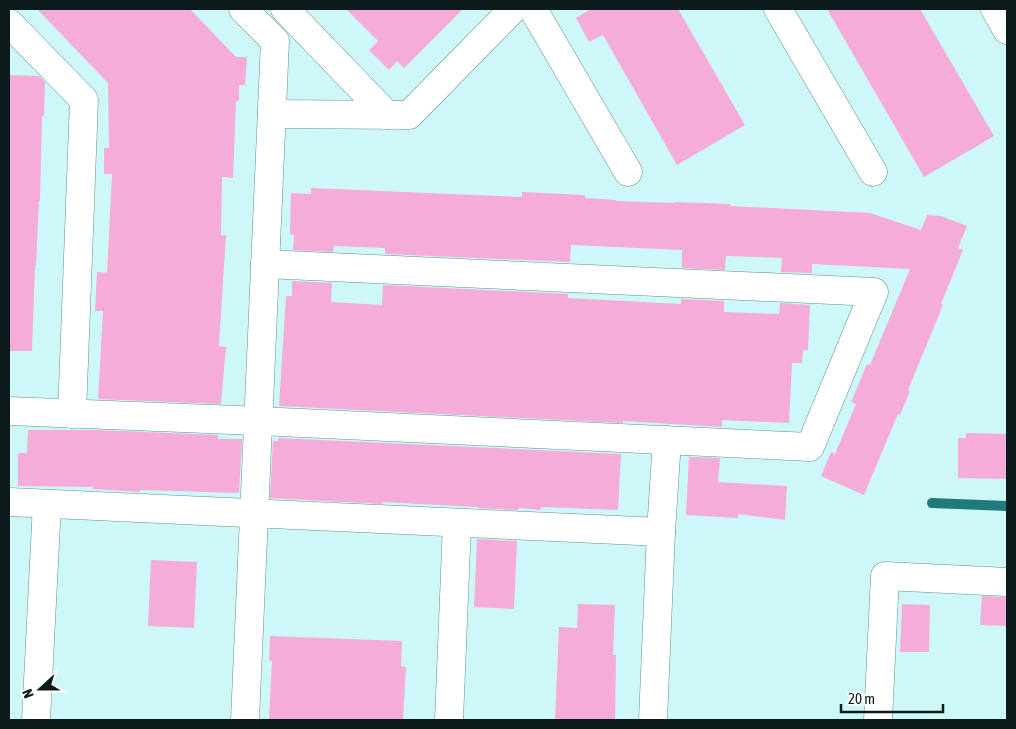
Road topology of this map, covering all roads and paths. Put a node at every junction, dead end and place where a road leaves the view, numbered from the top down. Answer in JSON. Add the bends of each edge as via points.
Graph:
{"nodes":[{"id":1,"x":243,"y":9,"type":"edge"},
{"id":2,"x":285,"y":9,"type":"edge"},
{"id":3,"x":513,"y":9,"type":"edge"},
{"id":4,"x":533,"y":9,"type":"edge"},
{"id":5,"x":778,"y":9,"type":"edge"},
{"id":6,"x":995,"y":9,"type":"edge"},
{"id":7,"x":9,"y":24,"type":"edge"},
{"id":8,"x":1007,"y":30,"type":"edge"},
{"id":9,"x":272,"y":114,"type":"junction"},
{"id":10,"x":387,"y":114,"type":"junction"},
{"id":11,"x":628,"y":172,"type":"dead end"},
{"id":12,"x":873,"y":172,"type":"dead end"},
{"id":13,"x":265,"y":264,"type":"junction"},
{"id":14,"x":9,"y":411,"type":"edge"},
{"id":15,"x":72,"y":414,"type":"junction"},
{"id":16,"x":259,"y":420,"type":"junction"},
{"id":17,"x":667,"y":440,"type":"junction"},
{"id":18,"x":9,"y":502,"type":"edge"},
{"id":19,"x":47,"y":504,"type":"junction"},
{"id":20,"x":255,"y":514,"type":"junction"},
{"id":21,"x":458,"y":523,"type":"junction"},
{"id":22,"x":661,"y":532,"type":"junction"},
{"id":23,"x":1007,"y":582,"type":"edge"},
{"id":24,"x":36,"y":720,"type":"edge"},
{"id":25,"x":246,"y":720,"type":"edge"},
{"id":26,"x":449,"y":720,"type":"edge"},
{"id":27,"x":653,"y":720,"type":"edge"},
{"id":28,"x":878,"y":720,"type":"edge"}],
"edges":[{"from":1,"to":9,"type":"street","via":[[275,41]]},
{"from":2,"to":10,"type":"street"},
{"from":3,"to":10,"type":"street","via":[[409,115]]},
{"from":4,"to":11,"type":"street"},
{"from":5,"to":12,"type":"street"},
{"from":6,"to":8,"type":"street"},
{"from":7,"to":15,"type":"street","via":[[84,100]]},
{"from":9,"to":10,"type":"street"},
{"from":9,"to":13,"type":"street"},
{"from":13,"to":16,"type":"street"},
{"from":13,"to":17,"type":"street","via":[[874,292],[810,447]]},
{"from":14,"to":15,"type":"street"},
{"from":15,"to":16,"type":"street"},
{"from":16,"to":17,"type":"street"},
{"from":16,"to":20,"type":"street"},
{"from":17,"to":22,"type":"street"},
{"from":18,"to":19,"type":"street"},
{"from":19,"to":20,"type":"street"},
{"from":19,"to":24,"type":"street"},
{"from":20,"to":21,"type":"street"},
{"from":20,"to":25,"type":"street"},
{"from":21,"to":22,"type":"street"},
{"from":21,"to":26,"type":"street"},
{"from":22,"to":27,"type":"street"},
{"from":23,"to":28,"type":"street","via":[[885,576]]}]}
